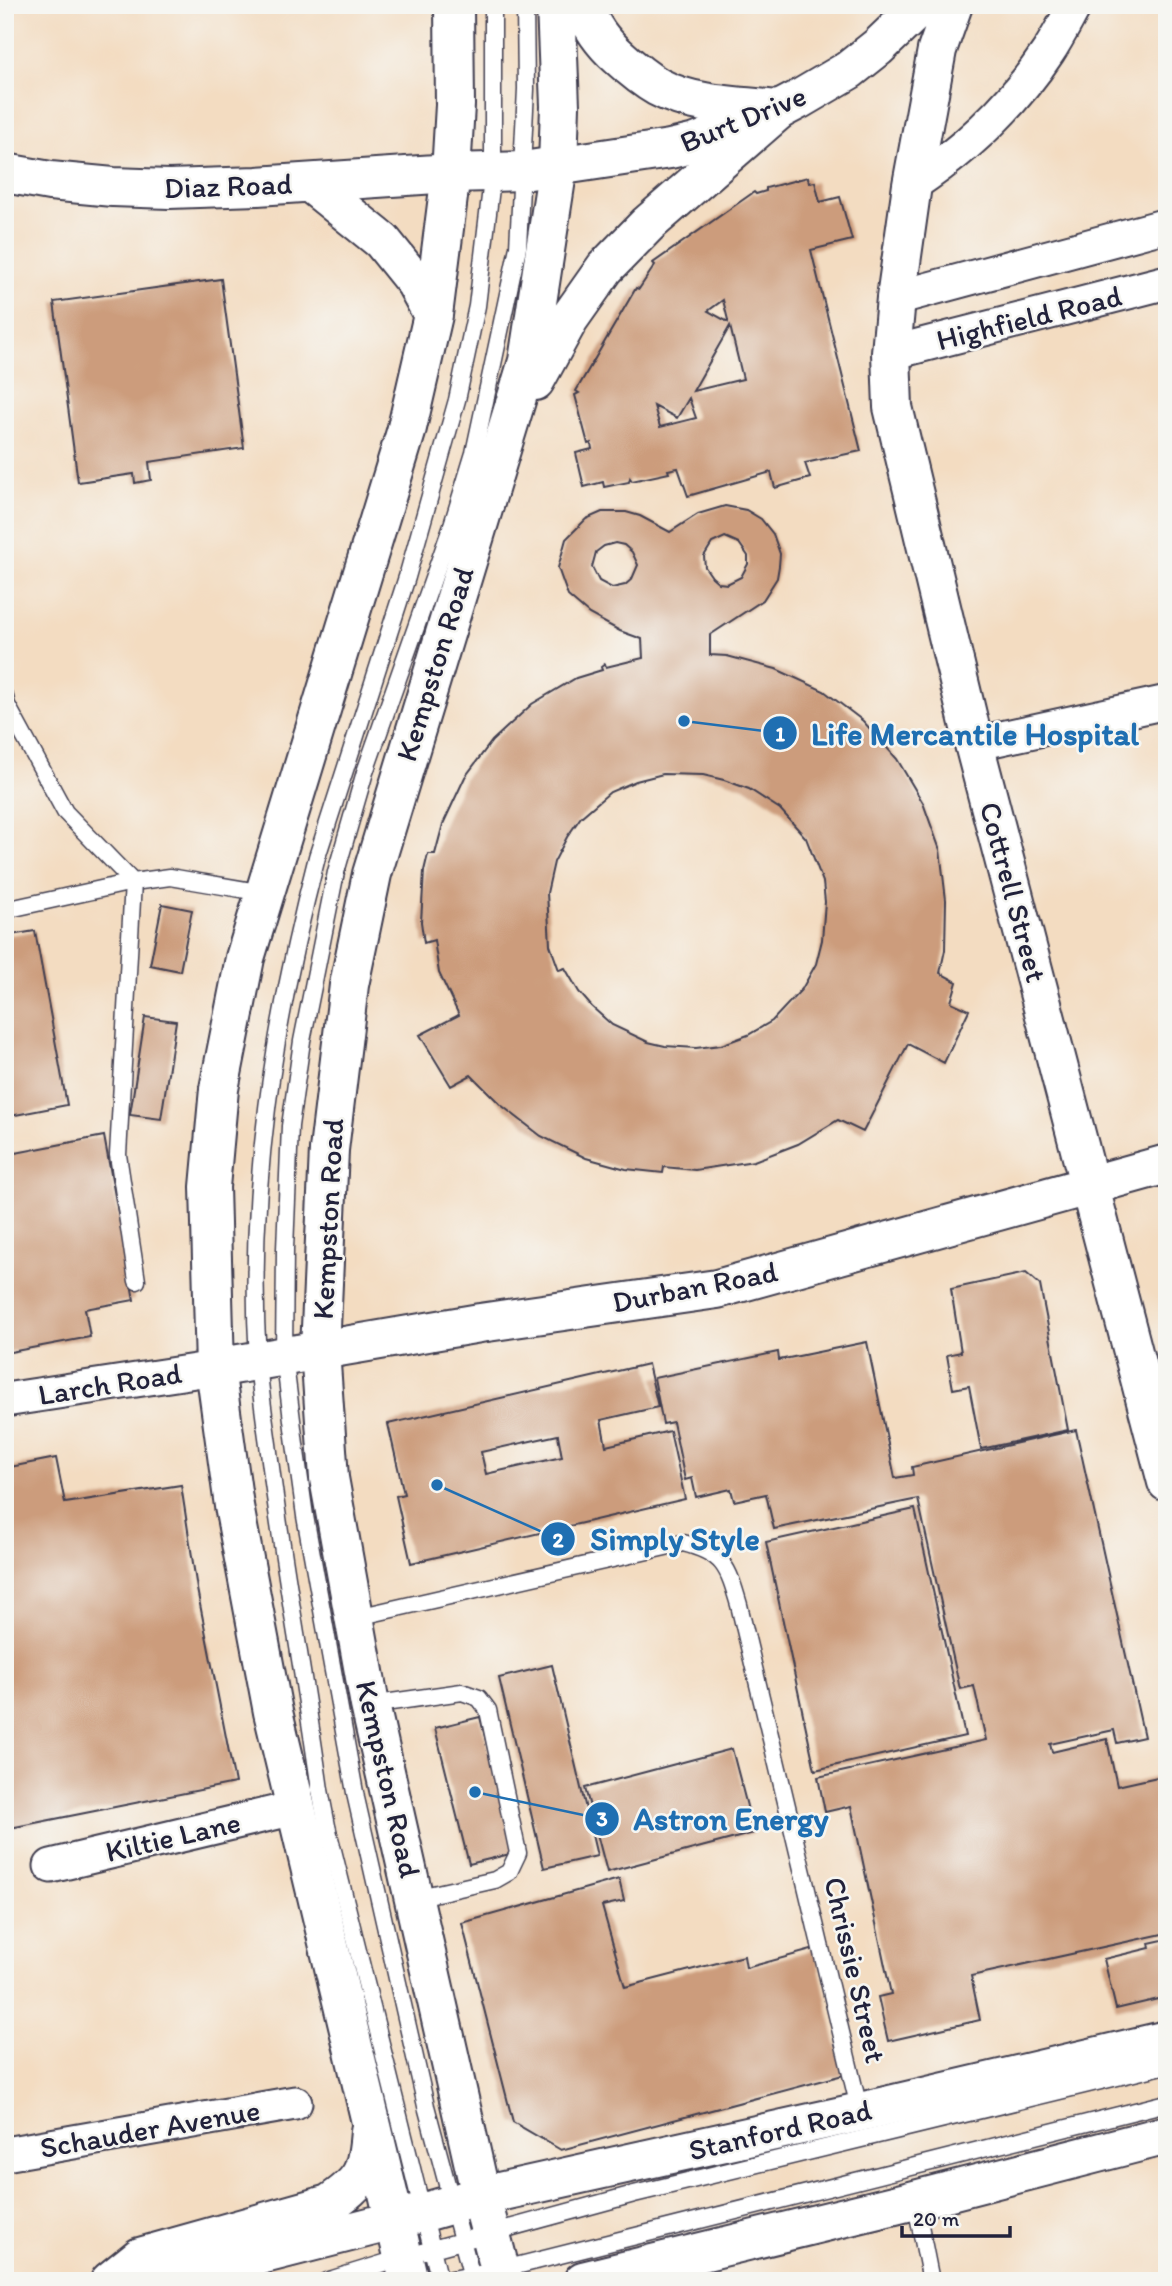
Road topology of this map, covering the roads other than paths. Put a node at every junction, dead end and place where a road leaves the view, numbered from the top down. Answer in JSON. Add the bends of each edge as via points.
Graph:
{"nodes":[{"id":1,"x":454,"y":5,"type":"edge"},
{"id":2,"x":493,"y":5,"type":"edge"},
{"id":3,"x":525,"y":5,"type":"edge"},
{"id":4,"x":556,"y":5,"type":"edge"},
{"id":5,"x":583,"y":5,"type":"edge"},
{"id":6,"x":922,"y":5,"type":"edge"},
{"id":7,"x":953,"y":5,"type":"edge"},
{"id":8,"x":1075,"y":5,"type":"edge"},
{"id":9,"x":779,"y":110,"type":"junction"},
{"id":10,"x":525,"y":169,"type":"junction"},
{"id":11,"x":5,"y":173,"type":"edge"},
{"id":12,"x":451,"y":173,"type":"junction"},
{"id":13,"x":310,"y":183,"type":"junction"},
{"id":14,"x":912,"y":185,"type":"junction"},
{"id":15,"x":1167,"y":225,"type":"edge"},
{"id":16,"x":1167,"y":282,"type":"edge"},
{"id":17,"x":896,"y":298,"type":"junction"},
{"id":18,"x":433,"y":315,"type":"junction"},
{"id":19,"x":891,"y":353,"type":"junction"},
{"id":20,"x":499,"y":460,"type":"junction"},
{"id":21,"x":5,"y":697,"type":"edge"},
{"id":22,"x":1167,"y":702,"type":"edge"},
{"id":23,"x":974,"y":744,"type":"junction"},
{"id":24,"x":133,"y":882,"type":"junction"},
{"id":25,"x":264,"y":893,"type":"junction"},
{"id":26,"x":5,"y":909,"type":"edge"},
{"id":27,"x":1167,"y":1164,"type":"edge"},
{"id":28,"x":1088,"y":1185,"type":"junction"},
{"id":29,"x":137,"y":1281,"type":"dead end"},
{"id":30,"x":287,"y":1355,"type":"junction"},
{"id":31,"x":215,"y":1368,"type":"junction"},
{"id":32,"x":5,"y":1400,"type":"edge"},
{"id":33,"x":1167,"y":1482,"type":"edge"},
{"id":34,"x":353,"y":1618,"type":"junction"},
{"id":35,"x":370,"y":1705,"type":"junction"},
{"id":36,"x":295,"y":1808,"type":"junction"},
{"id":37,"x":51,"y":1866,"type":"dead end"},
{"id":38,"x":415,"y":1898,"type":"junction"},
{"id":39,"x":1167,"y":2040,"type":"edge"},
{"id":40,"x":1167,"y":2065,"type":"edge"},
{"id":41,"x":295,"y":2103,"type":"dead end"},
{"id":42,"x":1167,"y":2103,"type":"edge"},
{"id":43,"x":860,"y":2112,"type":"junction"},
{"id":44,"x":371,"y":2123,"type":"junction"},
{"id":45,"x":1167,"y":2135,"type":"edge"},
{"id":46,"x":5,"y":2154,"type":"edge"},
{"id":47,"x":915,"y":2200,"type":"junction"},
{"id":48,"x":428,"y":2232,"type":"edge"},
{"id":49,"x":476,"y":2237,"type":"junction"},
{"id":50,"x":487,"y":2276,"type":"edge"},
{"id":51,"x":110,"y":2281,"type":"edge"},
{"id":52,"x":159,"y":2281,"type":"edge"},
{"id":53,"x":326,"y":2281,"type":"edge"},
{"id":54,"x":440,"y":2281,"type":"edge"},
{"id":55,"x":583,"y":2281,"type":"edge"},
{"id":56,"x":931,"y":2281,"type":"edge"}],
"edges":[{"from":1,"to":12,"type":"main road","name":"Kempston Road"},
{"from":2,"to":10,"type":"lane"},
{"from":3,"to":10,"type":"lane"},
{"from":4,"to":10,"type":"main road","name":"Kempston Road","via":[[560,106]]},
{"from":5,"to":9,"type":"main road","via":[[598,37],[659,87],[704,100]]},
{"from":6,"to":9,"type":"main road","name":"Burt Drive","via":[[849,71]]},
{"from":7,"to":14,"type":"main road","name":"Cottrell Street","via":[[937,50]]},
{"from":8,"to":14,"type":"street","via":[[1047,53],[998,114]]},
{"from":9,"to":10,"type":"main road","name":"Burt Drive","via":[[683,146]]},
{"from":9,"to":20,"type":"main road","via":[[648,224],[605,268],[569,319]]},
{"from":10,"to":12,"type":"main road","name":"Burt Drive"},
{"from":10,"to":20,"type":"main road","name":"Kempston Road","via":[[528,361]]},
{"from":10,"to":30,"type":"lane","via":[[518,247],[474,453],[365,772],[322,940],[290,1126]]},
{"from":10,"to":30,"type":"lane","via":[[477,306],[457,400],[407,577],[317,857],[281,1012],[261,1142],[255,1220]]},
{"from":11,"to":13,"type":"main road","name":"Diaz Road","via":[[50,181],[169,189]]},
{"from":12,"to":13,"type":"main road","name":"Diaz Road"},
{"from":12,"to":18,"type":"main road","name":"Kempston Road"},
{"from":13,"to":18,"type":"main road","via":[[382,241],[415,282]]},
{"from":14,"to":17,"type":"main road","name":"Cottrell Street"},
{"from":15,"to":17,"type":"street","name":"Highfield Road"},
{"from":16,"to":19,"type":"street","name":"Highfield Road"},
{"from":17,"to":19,"type":"main road","name":"Cottrell Street"},
{"from":18,"to":25,"type":"main road","name":"Kempston Road","via":[[405,432]]},
{"from":19,"to":23,"type":"main road","name":"Cottrell Street","via":[[892,407]]},
{"from":20,"to":30,"type":"main road","name":"Kempston Road","via":[[372,874],[352,973],[329,1150]]},
{"from":21,"to":24,"type":"lane","via":[[65,812]]},
{"from":22,"to":23,"type":"street"},
{"from":23,"to":28,"type":"main road","name":"Cottrell Street"},
{"from":24,"to":25,"type":"lane","via":[[170,877]]},
{"from":24,"to":26,"type":"lane"},
{"from":24,"to":29,"type":"lane","via":[[118,1155]]},
{"from":25,"to":31,"type":"main road","name":"Kempston Road","via":[[245,958],[219,1089],[210,1187]]},
{"from":27,"to":28,"type":"main road","name":"Durban Road"},
{"from":28,"to":30,"type":"main road","name":"Durban Road","via":[[717,1289]]},
{"from":28,"to":33,"type":"main road","name":"Cottrell Street"},
{"from":30,"to":31,"type":"main road","name":"Durban Road"},
{"from":30,"to":34,"type":"main road","name":"Kempston Road","via":[[328,1478]]},
{"from":30,"to":48,"type":"lane","via":[[305,1516]]},
{"from":30,"to":48,"type":"lane","via":[[276,1509],[327,1826]]},
{"from":31,"to":32,"type":"street","name":"Larch Road"},
{"from":31,"to":36,"type":"main road","name":"Kempston Road","via":[[234,1506]]},
{"from":34,"to":35,"type":"main road","name":"Kempston Road"},
{"from":34,"to":43,"type":"lane","name":"Chrissie Street","via":[[683,1543],[716,1555],[729,1570],[739,1605]]},
{"from":35,"to":38,"type":"main road","name":"Kempston Road"},
{"from":35,"to":38,"type":"lane","via":[[462,1692],[479,1698],[488,1710],[518,1853],[509,1872],[495,1880]]},
{"from":36,"to":37,"type":"street","name":"Kiltie Lane"},
{"from":36,"to":44,"type":"main road","name":"Kempston Road"},
{"from":38,"to":48,"type":"main road","name":"Kempston Road"},
{"from":39,"to":43,"type":"main road","name":"Stanford Road"},
{"from":40,"to":49,"type":"lane","via":[[634,2194]]},
{"from":41,"to":46,"type":"street","name":"Schauder Avenue"},
{"from":42,"to":50,"type":"lane"},
{"from":43,"to":48,"type":"main road","name":"Stanford Road"},
{"from":44,"to":48,"type":"main road","name":"Kempston Road"},
{"from":44,"to":51,"type":"main road","via":[[361,2177],[328,2204],[139,2257]]},
{"from":45,"to":47,"type":"main road"},
{"from":47,"to":55,"type":"main road"},
{"from":47,"to":56,"type":"lane"},
{"from":48,"to":49,"type":"main road","name":"Kempston Road"},
{"from":48,"to":49,"type":"lane"},
{"from":48,"to":52,"type":"main road","name":"Stanford Road"},
{"from":48,"to":53,"type":"lane"},
{"from":48,"to":54,"type":"lane"},
{"from":49,"to":50,"type":"main road","name":"Kempston Road"},
{"from":50,"to":54,"type":"lane"}]}
